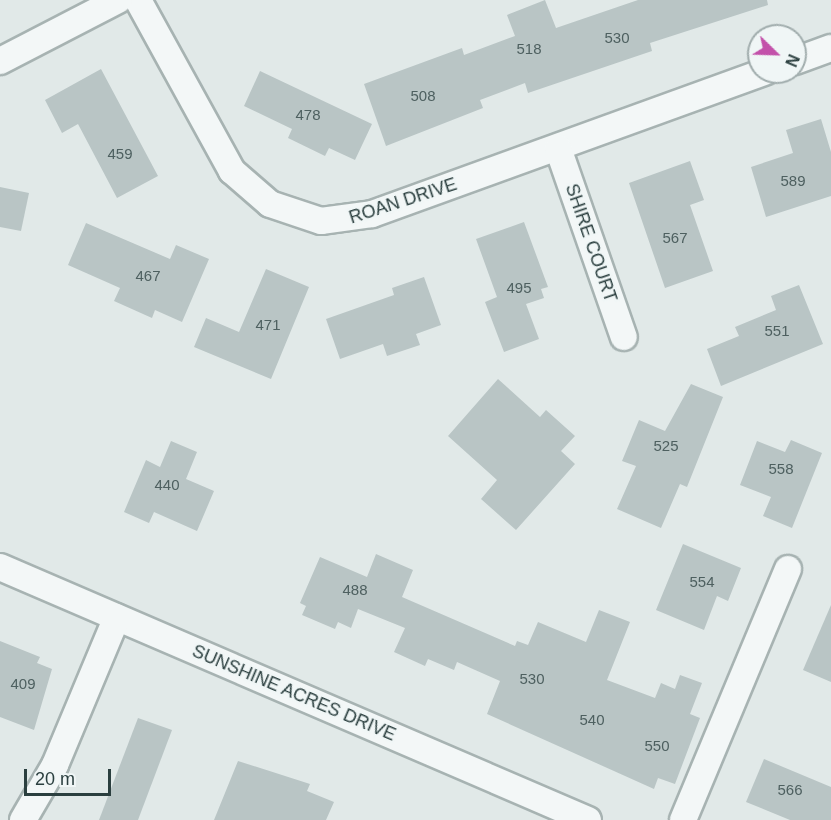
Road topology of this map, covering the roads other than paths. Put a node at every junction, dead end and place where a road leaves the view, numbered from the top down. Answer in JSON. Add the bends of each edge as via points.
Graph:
{"nodes":[{"id":1,"x":118,"y":0,"type":"edge"},
{"id":2,"x":138,"y":0,"type":"edge"},
{"id":3,"x":831,"y":48,"type":"edge"},
{"id":4,"x":807,"y":57,"type":"edge"},
{"id":5,"x":0,"y":61,"type":"edge"},
{"id":6,"x":747,"y":79,"type":"edge"},
{"id":7,"x":558,"y":148,"type":"junction"},
{"id":8,"x":624,"y":337,"type":"dead end"},
{"id":9,"x":0,"y":567,"type":"edge"},
{"id":10,"x":788,"y":569,"type":"dead end"},
{"id":11,"x":117,"y":617,"type":"junction"},
{"id":12,"x":22,"y":820,"type":"edge"},
{"id":13,"x":588,"y":820,"type":"edge"},
{"id":14,"x":683,"y":820,"type":"edge"}],
"edges":[{"from":1,"to":5,"type":"street"},
{"from":2,"to":7,"type":"street","name":"ROAN DRIVE","via":[[222,158],[244,183],[287,212],[321,221],[356,219]]},
{"from":3,"to":4,"type":"street"},
{"from":6,"to":7,"type":"street","name":"ROAN DRIVE"},
{"from":7,"to":8,"type":"street","name":"SHIRE COURT"},
{"from":9,"to":11,"type":"street","name":"SUNSHINE ACRES DRIVE"},
{"from":10,"to":14,"type":"street"},
{"from":11,"to":12,"type":"street","via":[[58,757]]},
{"from":11,"to":13,"type":"street","name":"SUNSHINE ACRES DRIVE"}]}
